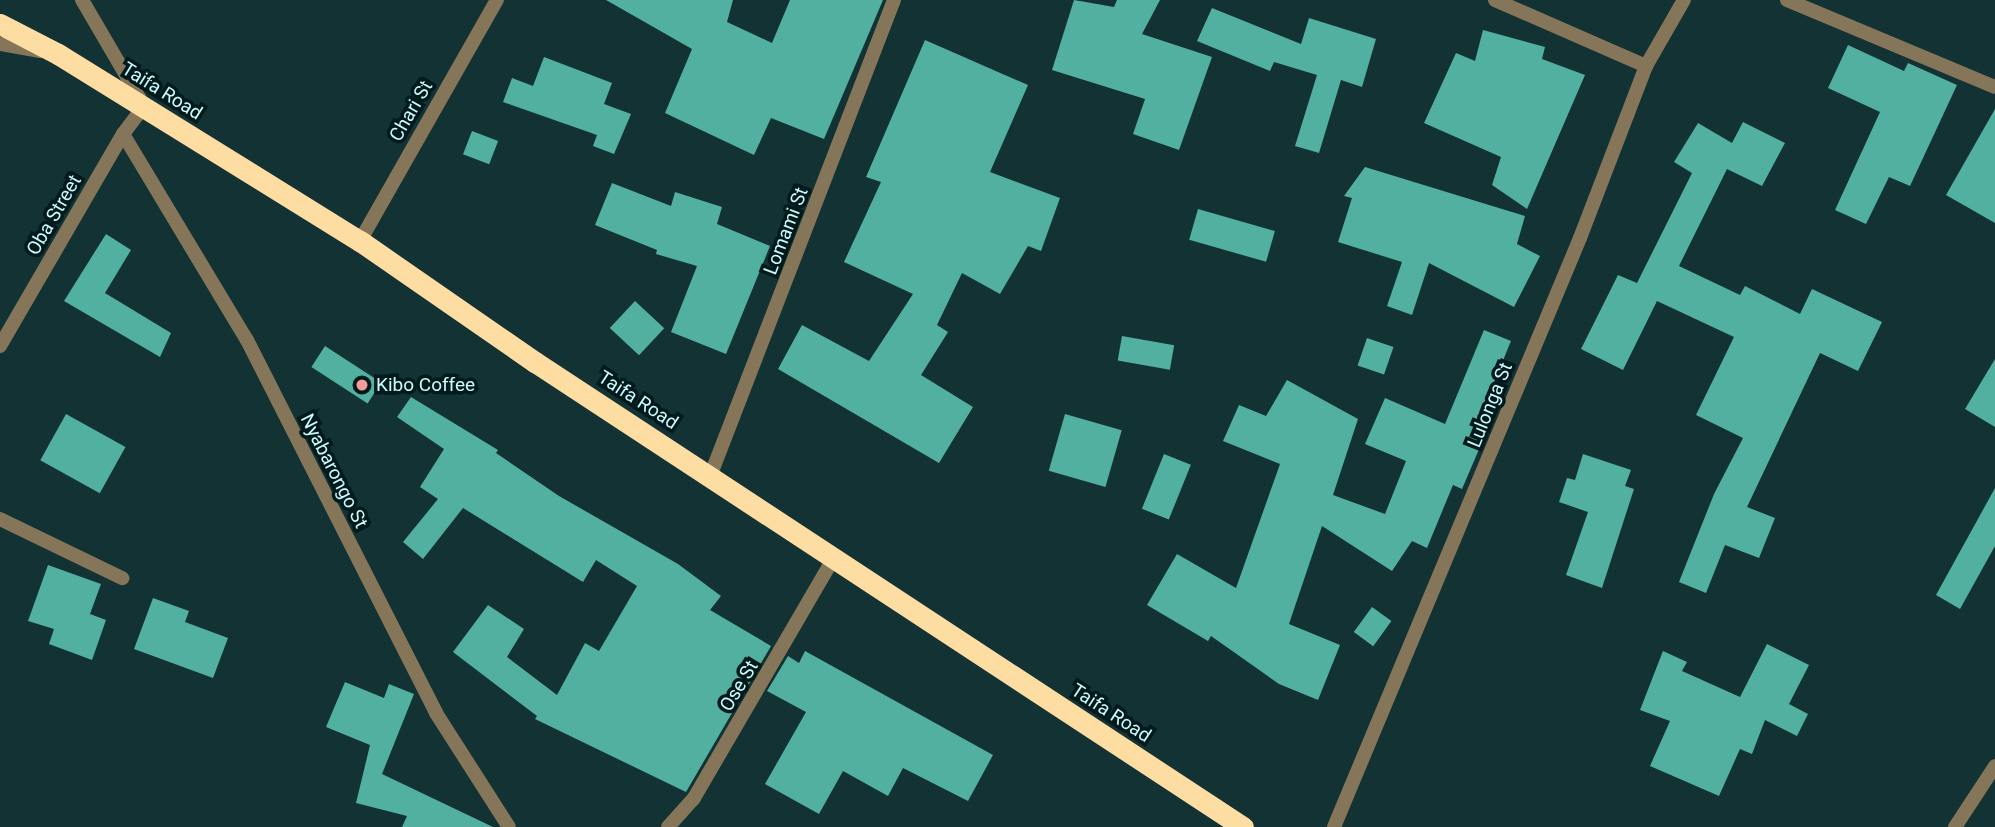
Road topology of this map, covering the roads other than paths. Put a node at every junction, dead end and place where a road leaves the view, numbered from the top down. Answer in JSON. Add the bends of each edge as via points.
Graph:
{"nodes":[{"id":1,"x":82,"y":0,"type":"edge"},
{"id":2,"x":497,"y":0,"type":"edge"},
{"id":3,"x":894,"y":0,"type":"edge"},
{"id":4,"x":1495,"y":0,"type":"edge"},
{"id":5,"x":1684,"y":0,"type":"edge"},
{"id":6,"x":1787,"y":0,"type":"edge"},
{"id":7,"x":0,"y":24,"type":"edge"},
{"id":8,"x":0,"y":44,"type":"edge"},
{"id":9,"x":58,"y":54,"type":"junction"},
{"id":10,"x":1646,"y":66,"type":"junction"},
{"id":11,"x":1995,"y":87,"type":"edge"},
{"id":12,"x":144,"y":106,"type":"junction"},
{"id":13,"x":122,"y":134,"type":"junction"},
{"id":14,"x":360,"y":241,"type":"junction"},
{"id":15,"x":0,"y":346,"type":"edge"},
{"id":16,"x":710,"y":474,"type":"junction"},
{"id":17,"x":0,"y":519,"type":"edge"},
{"id":18,"x":833,"y":559,"type":"junction"},
{"id":19,"x":122,"y":579,"type":"dead end"},
{"id":20,"x":1995,"y":766,"type":"edge"},
{"id":21,"x":1232,"y":824,"type":"edge"},
{"id":22,"x":509,"y":827,"type":"edge"},
{"id":23,"x":668,"y":827,"type":"edge"},
{"id":24,"x":1334,"y":827,"type":"edge"},
{"id":25,"x":1955,"y":827,"type":"edge"}],
"edges":[{"from":1,"to":12,"type":"street"},
{"from":2,"to":14,"type":"street","name":"Chari St"},
{"from":3,"to":16,"type":"street","name":"Lomami St"},
{"from":4,"to":10,"type":"street"},
{"from":5,"to":10,"type":"street","name":"Lulonga St"},
{"from":6,"to":11,"type":"street"},
{"from":7,"to":9,"type":"highway","name":"Taifa Road"},
{"from":8,"to":9,"type":"street"},
{"from":9,"to":12,"type":"highway","name":"Taifa Road"},
{"from":10,"to":24,"type":"street","name":"Lulonga St","via":[[1575,251]]},
{"from":12,"to":13,"type":"street","name":"Oba Street"},
{"from":12,"to":14,"type":"highway","name":"Taifa Road"},
{"from":13,"to":15,"type":"street","name":"Oba Street"},
{"from":13,"to":22,"type":"street","name":"Nyabarongo St","via":[[247,340],[436,713]]},
{"from":14,"to":16,"type":"highway","name":"Taifa Road"},
{"from":16,"to":18,"type":"highway","name":"Taifa Road"},
{"from":17,"to":19,"type":"street"},
{"from":18,"to":21,"type":"highway","name":"Taifa Road"},
{"from":18,"to":23,"type":"street","name":"Ose St","via":[[694,798]]},
{"from":20,"to":25,"type":"street"}]}
